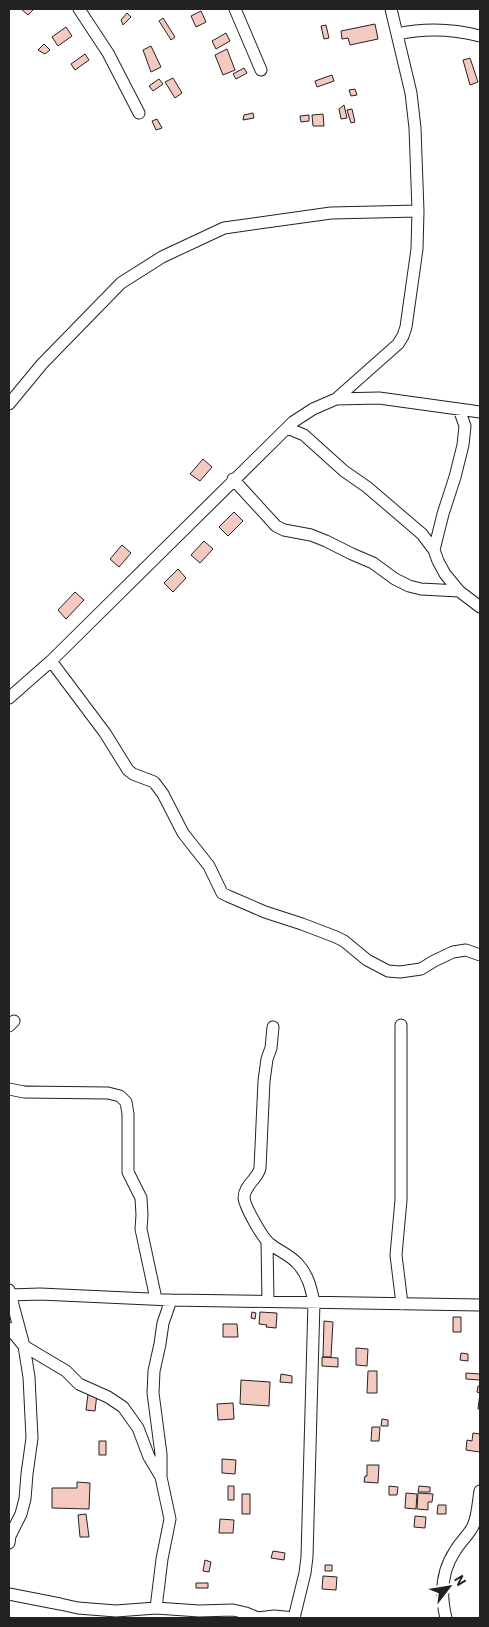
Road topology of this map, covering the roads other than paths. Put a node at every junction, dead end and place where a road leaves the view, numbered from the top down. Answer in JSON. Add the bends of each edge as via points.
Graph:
{"nodes":[{"id":1,"x":79,"y":9,"type":"edge"},
{"id":2,"x":235,"y":9,"type":"edge"},
{"id":3,"x":391,"y":9,"type":"edge"},
{"id":4,"x":397,"y":34,"type":"junction"},
{"id":5,"x":480,"y":36,"type":"edge"},
{"id":6,"x":261,"y":70,"type":"dead end"},
{"id":7,"x":139,"y":113,"type":"dead end"},
{"id":8,"x":418,"y":211,"type":"junction"},
{"id":9,"x":336,"y":399,"type":"junction"},
{"id":10,"x":9,"y":404,"type":"edge"},
{"id":11,"x":459,"y":409,"type":"junction"},
{"id":12,"x":480,"y":412,"type":"edge"},
{"id":13,"x":287,"y":428,"type":"junction"},
{"id":14,"x":234,"y":480,"type":"junction"},
{"id":15,"x":434,"y":550,"type":"junction"},
{"id":16,"x":459,"y":591,"type":"junction"},
{"id":17,"x":480,"y":607,"type":"edge"},
{"id":18,"x":51,"y":661,"type":"junction"},
{"id":19,"x":9,"y":698,"type":"edge"},
{"id":20,"x":480,"y":955,"type":"edge"},
{"id":21,"x":401,"y":1025,"type":"dead end"},
{"id":22,"x":273,"y":1027,"type":"dead end"},
{"id":23,"x":9,"y":1089,"type":"edge"},
{"id":24,"x":268,"y":1243,"type":"junction"},
{"id":25,"x":10,"y":1294,"type":"edge"},
{"id":26,"x":156,"y":1299,"type":"junction"},
{"id":27,"x":171,"y":1300,"type":"junction"},
{"id":28,"x":268,"y":1302,"type":"junction"},
{"id":29,"x":314,"y":1302,"type":"junction"},
{"id":30,"x":402,"y":1304,"type":"junction"},
{"id":31,"x":480,"y":1305,"type":"edge"},
{"id":32,"x":9,"y":1328,"type":"edge"},
{"id":33,"x":24,"y":1346,"type":"junction"},
{"id":34,"x":162,"y":1477,"type":"junction"},
{"id":35,"x":480,"y":1491,"type":"edge"},
{"id":36,"x":9,"y":1543,"type":"edge"},
{"id":37,"x":9,"y":1594,"type":"edge"},
{"id":38,"x":156,"y":1608,"type":"junction"},
{"id":39,"x":258,"y":1618,"type":"edge"},
{"id":40,"x":295,"y":1618,"type":"edge"},
{"id":41,"x":446,"y":1618,"type":"edge"}],
"edges":[{"from":1,"to":7,"type":"street","via":[[108,53]]},
{"from":2,"to":6,"type":"street"},
{"from":3,"to":4,"type":"street"},
{"from":4,"to":5,"type":"street","via":[[449,30]]},
{"from":4,"to":8,"type":"street","via":[[412,93]]},
{"from":8,"to":9,"type":"street","via":[[417,249],[403,336]]},
{"from":8,"to":10,"type":"street","via":[[331,213],[224,228],[162,257],[121,283],[42,364]]},
{"from":9,"to":11,"type":"street","via":[[379,398]]},
{"from":9,"to":13,"type":"street","via":[[313,409]]},
{"from":11,"to":12,"type":"street"},
{"from":11,"to":15,"type":"street","via":[[466,426],[463,445]]},
{"from":13,"to":14,"type":"street"},
{"from":13,"to":15,"type":"street","via":[[304,435],[367,487],[422,534]]},
{"from":14,"to":16,"type":"street","via":[[276,526],[284,530],[326,541],[373,563],[409,586]]},
{"from":14,"to":18,"type":"street"},
{"from":15,"to":16,"type":"street","via":[[445,574]]},
{"from":16,"to":17,"type":"street"},
{"from":18,"to":19,"type":"street"},
{"from":18,"to":20,"type":"street","via":[[105,733],[128,770],[154,782],[163,794],[183,833],[209,866],[222,893],[336,937],[388,971],[421,969],[453,952],[466,950]]},
{"from":21,"to":30,"type":"street","via":[[402,1200],[396,1255]]},
{"from":22,"to":24,"type":"street","via":[[264,1081],[259,1174],[244,1196],[246,1207]]},
{"from":23,"to":26,"type":"street","via":[[108,1094],[120,1096],[126,1102],[128,1172],[140,1198],[141,1229]]},
{"from":24,"to":28,"type":"street"},
{"from":24,"to":29,"type":"street","via":[[298,1264],[310,1283]]},
{"from":25,"to":26,"type":"street"},
{"from":25,"to":33,"type":"street"},
{"from":26,"to":27,"type":"street"},
{"from":27,"to":28,"type":"street"},
{"from":27,"to":34,"type":"street","via":[[156,1362],[153,1393]]},
{"from":28,"to":29,"type":"street"},
{"from":29,"to":30,"type":"street"},
{"from":29,"to":40,"type":"street","via":[[307,1557]]},
{"from":30,"to":31,"type":"street"},
{"from":32,"to":33,"type":"street"},
{"from":33,"to":34,"type":"street","via":[[66,1371],[79,1384],[123,1407],[138,1428]]},
{"from":33,"to":36,"type":"street","via":[[32,1438],[25,1499]]},
{"from":34,"to":38,"type":"street","via":[[170,1519]]},
{"from":35,"to":41,"type":"street","via":[[474,1523],[444,1570],[442,1603]]},
{"from":37,"to":38,"type":"street","via":[[116,1612]]},
{"from":38,"to":39,"type":"street","via":[[199,1612],[233,1610]]},
{"from":39,"to":40,"type":"street"}]}
